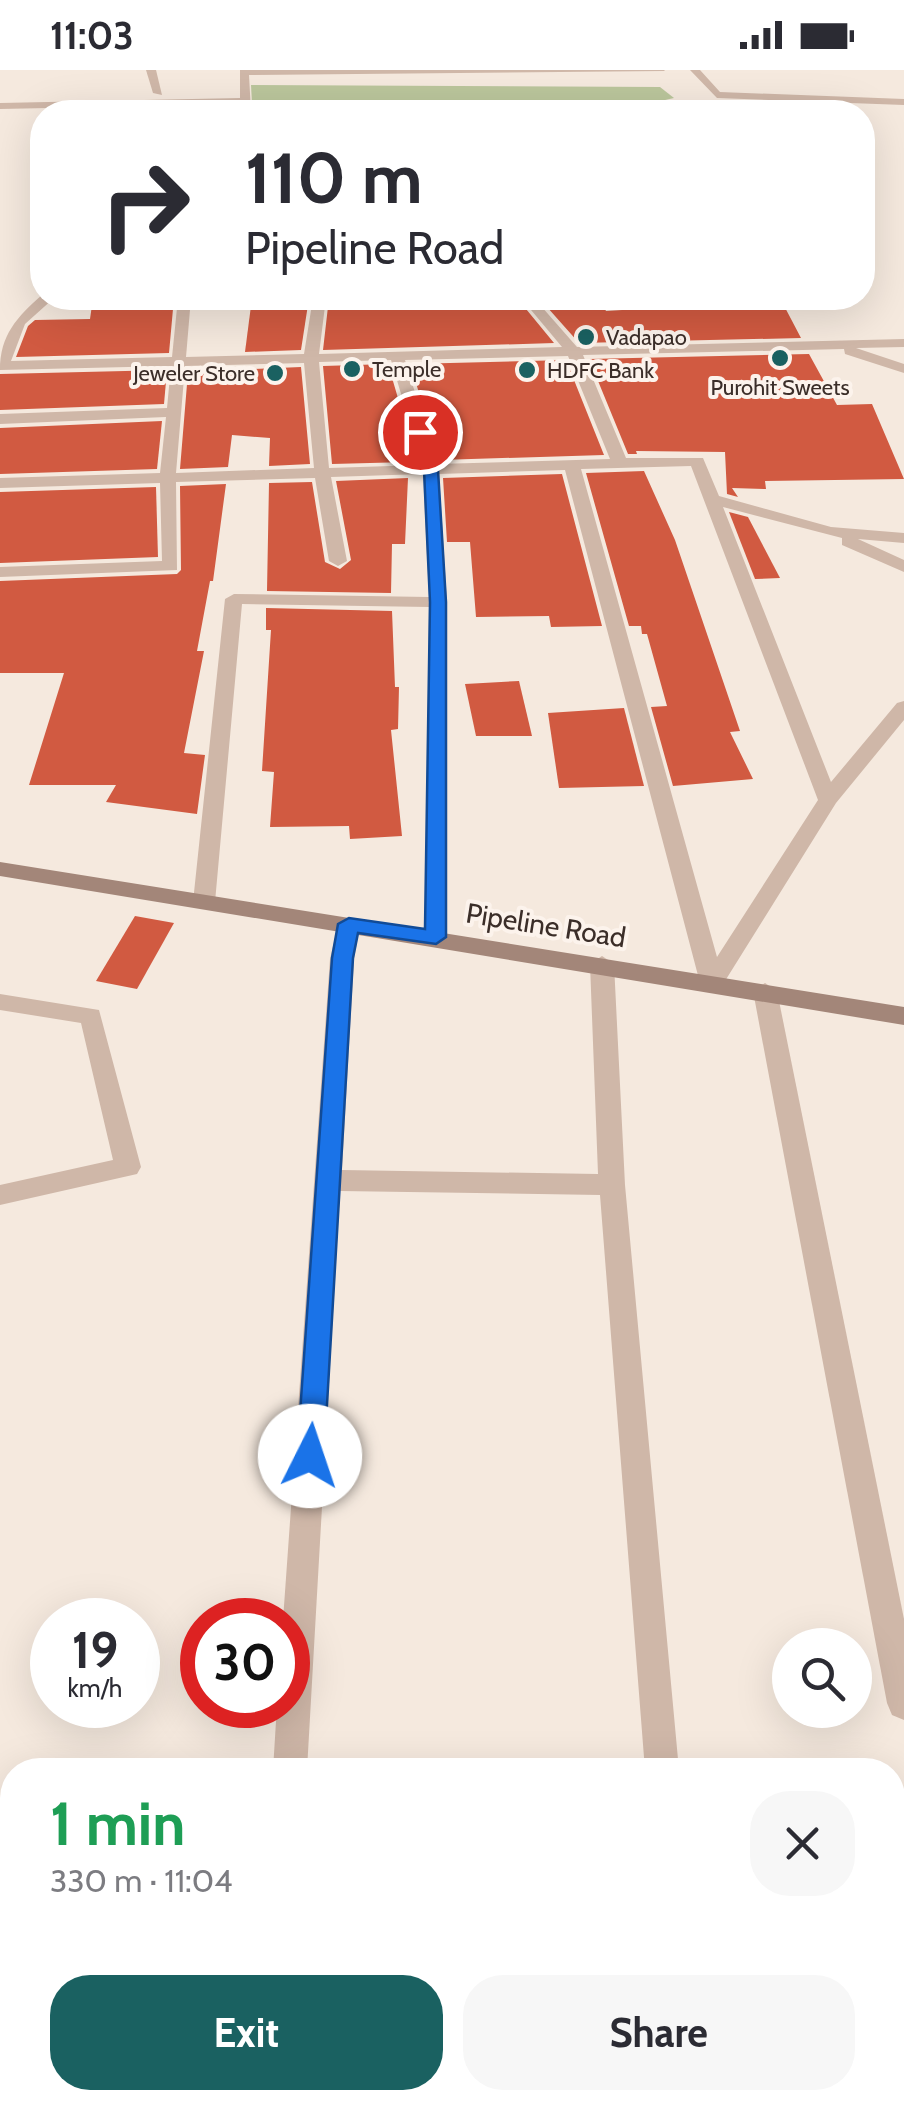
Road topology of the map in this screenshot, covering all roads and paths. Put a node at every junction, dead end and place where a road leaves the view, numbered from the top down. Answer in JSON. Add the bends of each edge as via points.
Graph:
{"nodes":[{"id":1,"x":151,"y":70,"type":"edge"},
{"id":2,"x":559,"y":70,"type":"edge"},
{"id":3,"x":695,"y":70,"type":"edge"},
{"id":4,"x":290,"y":71,"type":"edge"},
{"id":5,"x":380,"y":71,"type":"edge"},
{"id":6,"x":464,"y":71,"type":"edge"},
{"id":7,"x":660,"y":71,"type":"edge"},
{"id":8,"x":158,"y":94,"type":"dead end"},
{"id":9,"x":246,"y":100,"type":"edge"},
{"id":10,"x":851,"y":100,"type":"edge"},
{"id":11,"x":875,"y":101,"type":"edge"},
{"id":12,"x":904,"y":102,"type":"edge"},
{"id":13,"x":0,"y":106,"type":"edge"},
{"id":14,"x":30,"y":106,"type":"edge"},
{"id":15,"x":34,"y":310,"type":"edge"},
{"id":16,"x":183,"y":310,"type":"edge"},
{"id":17,"x":317,"y":310,"type":"edge"},
{"id":18,"x":537,"y":310,"type":"edge"},
{"id":19,"x":904,"y":343,"type":"edge"},
{"id":20,"x":831,"y":345,"type":"junction"},
{"id":21,"x":574,"y":352,"type":"junction"},
{"id":22,"x":397,"y":357,"type":"junction"},
{"id":23,"x":310,"y":358,"type":"junction"},
{"id":24,"x":178,"y":362,"type":"junction"},
{"id":25,"x":1,"y":366,"type":"edge"},
{"id":26,"x":904,"y":369,"type":"edge"},
{"id":27,"x":174,"y":412,"type":"junction"},
{"id":28,"x":0,"y":419,"type":"edge"},
{"id":29,"x":620,"y":464,"type":"junction"},
{"id":30,"x":572,"y":465,"type":"junction"},
{"id":31,"x":431,"y":470,"type":"junction"},
{"id":32,"x":322,"y":473,"type":"junction"},
{"id":33,"x":168,"y":478,"type":"junction"},
{"id":34,"x":0,"y":483,"type":"edge"},
{"id":35,"x":711,"y":499,"type":"junction"},
{"id":36,"x":830,"y":532,"type":"junction"},
{"id":37,"x":904,"y":538,"type":"edge"},
{"id":38,"x":338,"y":561,"type":"dead end"},
{"id":39,"x":904,"y":567,"type":"edge"},
{"id":40,"x":0,"y":572,"type":"edge"},
{"id":41,"x":438,"y":602,"type":"junction"},
{"id":42,"x":904,"y":707,"type":"edge"},
{"id":43,"x":828,"y":800,"type":"junction"},
{"id":44,"x":1,"y":870,"type":"edge"},
{"id":45,"x":204,"y":902,"type":"junction"},
{"id":46,"x":349,"y":924,"type":"junction"},
{"id":47,"x":436,"y":937,"type":"junction"},
{"id":48,"x":602,"y":964,"type":"junction"},
{"id":49,"x":712,"y":984,"type":"junction"},
{"id":50,"x":765,"y":991,"type":"junction"},
{"id":51,"x":0,"y":1002,"type":"edge"},
{"id":52,"x":904,"y":1016,"type":"edge"},
{"id":53,"x":328,"y":1180,"type":"junction"},
{"id":54,"x":612,"y":1185,"type":"junction"},
{"id":55,"x":0,"y":1195,"type":"edge"},
{"id":56,"x":904,"y":1703,"type":"edge"},
{"id":57,"x":291,"y":1758,"type":"edge"},
{"id":58,"x":661,"y":1758,"type":"edge"}],
"edges":[{"from":1,"to":8,"type":"street"},
{"from":2,"to":6,"type":"street"},
{"from":2,"to":7,"type":"street"},
{"from":3,"to":10,"type":"street","via":[[717,95]]},
{"from":4,"to":5,"type":"street"},
{"from":4,"to":9,"type":"street","via":[[244,72]]},
{"from":5,"to":6,"type":"street"},
{"from":11,"to":12,"type":"street"},
{"from":13,"to":14,"type":"street"},
{"from":15,"to":25,"type":"street","via":[[20,322]]},
{"from":16,"to":24,"type":"street"},
{"from":17,"to":23,"type":"street"},
{"from":18,"to":21,"type":"street"},
{"from":19,"to":20,"type":"street"},
{"from":20,"to":21,"type":"street"},
{"from":20,"to":26,"type":"street"},
{"from":21,"to":22,"type":"street"},
{"from":21,"to":29,"type":"street"},
{"from":22,"to":23,"type":"street"},
{"from":22,"to":31,"type":"street"},
{"from":23,"to":24,"type":"street"},
{"from":23,"to":32,"type":"street"},
{"from":24,"to":25,"type":"street"},
{"from":24,"to":27,"type":"street"},
{"from":27,"to":28,"type":"street"},
{"from":27,"to":33,"type":"street"},
{"from":29,"to":30,"type":"street"},
{"from":29,"to":35,"type":"street","via":[[697,461]]},
{"from":30,"to":31,"type":"street"},
{"from":30,"to":49,"type":"street"},
{"from":31,"to":32,"type":"street"},
{"from":31,"to":41,"type":"street"},
{"from":32,"to":33,"type":"street"},
{"from":32,"to":38,"type":"street"},
{"from":33,"to":34,"type":"street"},
{"from":33,"to":40,"type":"street","via":[[171,566]]},
{"from":35,"to":36,"type":"street"},
{"from":35,"to":43,"type":"street"},
{"from":36,"to":37,"type":"street"},
{"from":36,"to":39,"type":"street"},
{"from":41,"to":45,"type":"street","via":[[234,599]]},
{"from":41,"to":47,"type":"street"},
{"from":42,"to":43,"type":"street"},
{"from":43,"to":49,"type":"street"},
{"from":44,"to":45,"type":"main road","name":"Pipeline Road"},
{"from":45,"to":46,"type":"main road","name":"Pipeline Road"},
{"from":46,"to":47,"type":"main road","name":"Pipeline Road"},
{"from":46,"to":53,"type":"street"},
{"from":47,"to":48,"type":"main road","name":"Pipeline Road"},
{"from":48,"to":49,"type":"main road","name":"Pipeline Road"},
{"from":48,"to":54,"type":"street"},
{"from":49,"to":50,"type":"main road","name":"Pipeline Road"},
{"from":50,"to":52,"type":"main road","name":"Pipeline Road"},
{"from":50,"to":56,"type":"street"},
{"from":51,"to":55,"type":"street","via":[[91,1016],[128,1167]]},
{"from":53,"to":54,"type":"street"},
{"from":53,"to":57,"type":"street"},
{"from":54,"to":58,"type":"street"}]}
